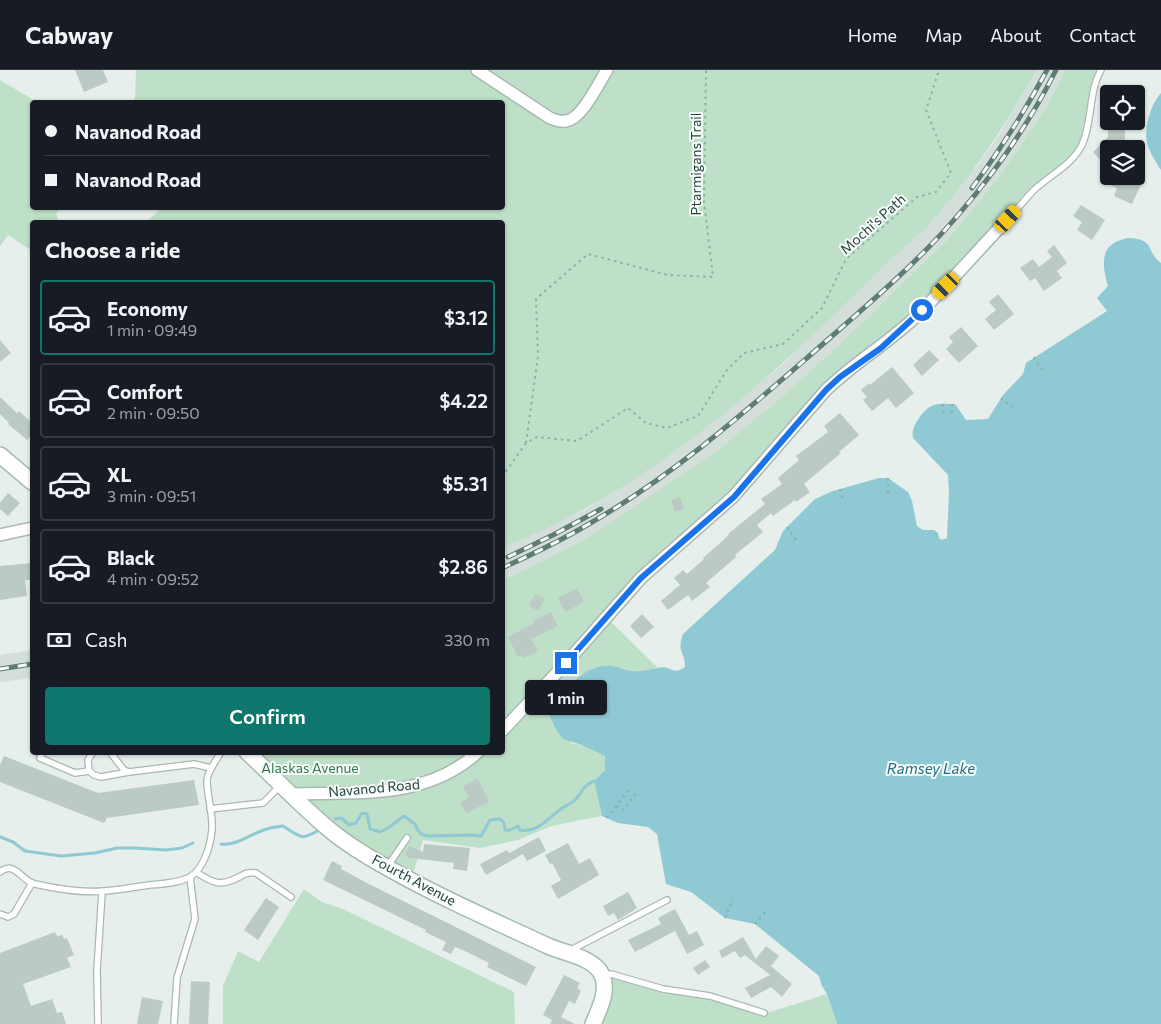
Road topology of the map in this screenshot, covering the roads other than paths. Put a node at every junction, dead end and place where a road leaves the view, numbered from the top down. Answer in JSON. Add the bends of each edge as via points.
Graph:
{"nodes":[{"id":1,"x":477,"y":70,"type":"edge"},
{"id":2,"x":607,"y":70,"type":"edge"},
{"id":3,"x":1101,"y":70,"type":"edge"},
{"id":4,"x":1008,"y":219,"type":"joint"},
{"id":5,"x":0,"y":455,"type":"edge"},
{"id":6,"x":30,"y":480,"type":"edge"},
{"id":7,"x":30,"y":528,"type":"edge"},
{"id":8,"x":0,"y":535,"type":"edge"},
{"id":9,"x":505,"y":728,"type":"edge"},
{"id":10,"x":41,"y":755,"type":"edge"},
{"id":11,"x":91,"y":755,"type":"edge"},
{"id":12,"x":112,"y":755,"type":"edge"},
{"id":13,"x":219,"y":755,"type":"edge"},
{"id":14,"x":250,"y":755,"type":"edge"},
{"id":15,"x":474,"y":755,"type":"edge"},
{"id":16,"x":211,"y":768,"type":"junction"},
{"id":17,"x":89,"y":771,"type":"junction"},
{"id":18,"x":129,"y":772,"type":"junction"},
{"id":19,"x":286,"y":789,"type":"junction"},
{"id":20,"x":210,"y":809,"type":"junction"},
{"id":21,"x":407,"y":838,"type":"dead end"},
{"id":22,"x":387,"y":868,"type":"junction"},
{"id":23,"x":0,"y":872,"type":"edge"},
{"id":24,"x":196,"y":872,"type":"junction"},
{"id":25,"x":190,"y":877,"type":"junction"},
{"id":26,"x":32,"y":883,"type":"junction"},
{"id":27,"x":102,"y":892,"type":"junction"},
{"id":28,"x":291,"y":897,"type":"dead end"},
{"id":29,"x":667,"y":900,"type":"dead end"},
{"id":30,"x":0,"y":914,"type":"edge"},
{"id":31,"x":566,"y":953,"type":"junction"},
{"id":32,"x":602,"y":975,"type":"junction"},
{"id":33,"x":764,"y":1013,"type":"dead end"},
{"id":34,"x":98,"y":1024,"type":"edge"},
{"id":35,"x":174,"y":1024,"type":"edge"},
{"id":36,"x":593,"y":1024,"type":"edge"}],
"edges":[{"from":1,"to":2,"type":"street","via":[[550,118],[564,121],[582,111]]},
{"from":3,"to":4,"type":"lane","via":[[1092,92],[1087,131],[1074,158],[1034,191]]},
{"from":4,"to":9,"type":"street","via":[[910,321],[826,390],[734,497],[641,578]]},
{"from":5,"to":6,"type":"street"},
{"from":7,"to":8,"type":"street"},
{"from":10,"to":17,"type":"lane","via":[[40,758],[74,772]]},
{"from":11,"to":17,"type":"lane"},
{"from":12,"to":18,"type":"lane"},
{"from":13,"to":16,"type":"lane"},
{"from":14,"to":19,"type":"street","name":"Fourth Avenue"},
{"from":15,"to":19,"type":"street","name":"Navanod Road","via":[[441,778],[408,788],[364,792]]},
{"from":16,"to":18,"type":"lane","via":[[194,764]]},
{"from":16,"to":20,"type":"lane","via":[[207,778]]},
{"from":17,"to":18,"type":"lane","via":[[101,777]]},
{"from":19,"to":20,"type":"lane","via":[[263,803]]},
{"from":19,"to":22,"type":"street","name":"Fourth Avenue","via":[[330,830]]},
{"from":20,"to":24,"type":"lane","via":[[212,829],[209,845]]},
{"from":21,"to":22,"type":"lane"},
{"from":22,"to":31,"type":"street","name":"Fourth Avenue"},
{"from":23,"to":26,"type":"lane","via":[[12,868]]},
{"from":24,"to":25,"type":"lane"},
{"from":24,"to":28,"type":"lane","via":[[220,884],[249,872],[256,873]]},
{"from":25,"to":27,"type":"lane"},
{"from":25,"to":35,"type":"lane","via":[[195,919],[177,978]]},
{"from":26,"to":27,"type":"lane"},
{"from":26,"to":30,"type":"lane","via":[[14,914],[8,917]]},
{"from":27,"to":34,"type":"lane","via":[[97,971]]},
{"from":29,"to":31,"type":"lane"},
{"from":31,"to":32,"type":"street","name":"Fourth Avenue","via":[[590,963]]},
{"from":32,"to":33,"type":"lane","via":[[612,974],[663,989],[710,996]]},
{"from":32,"to":36,"type":"street","via":[[604,991]]}]}
